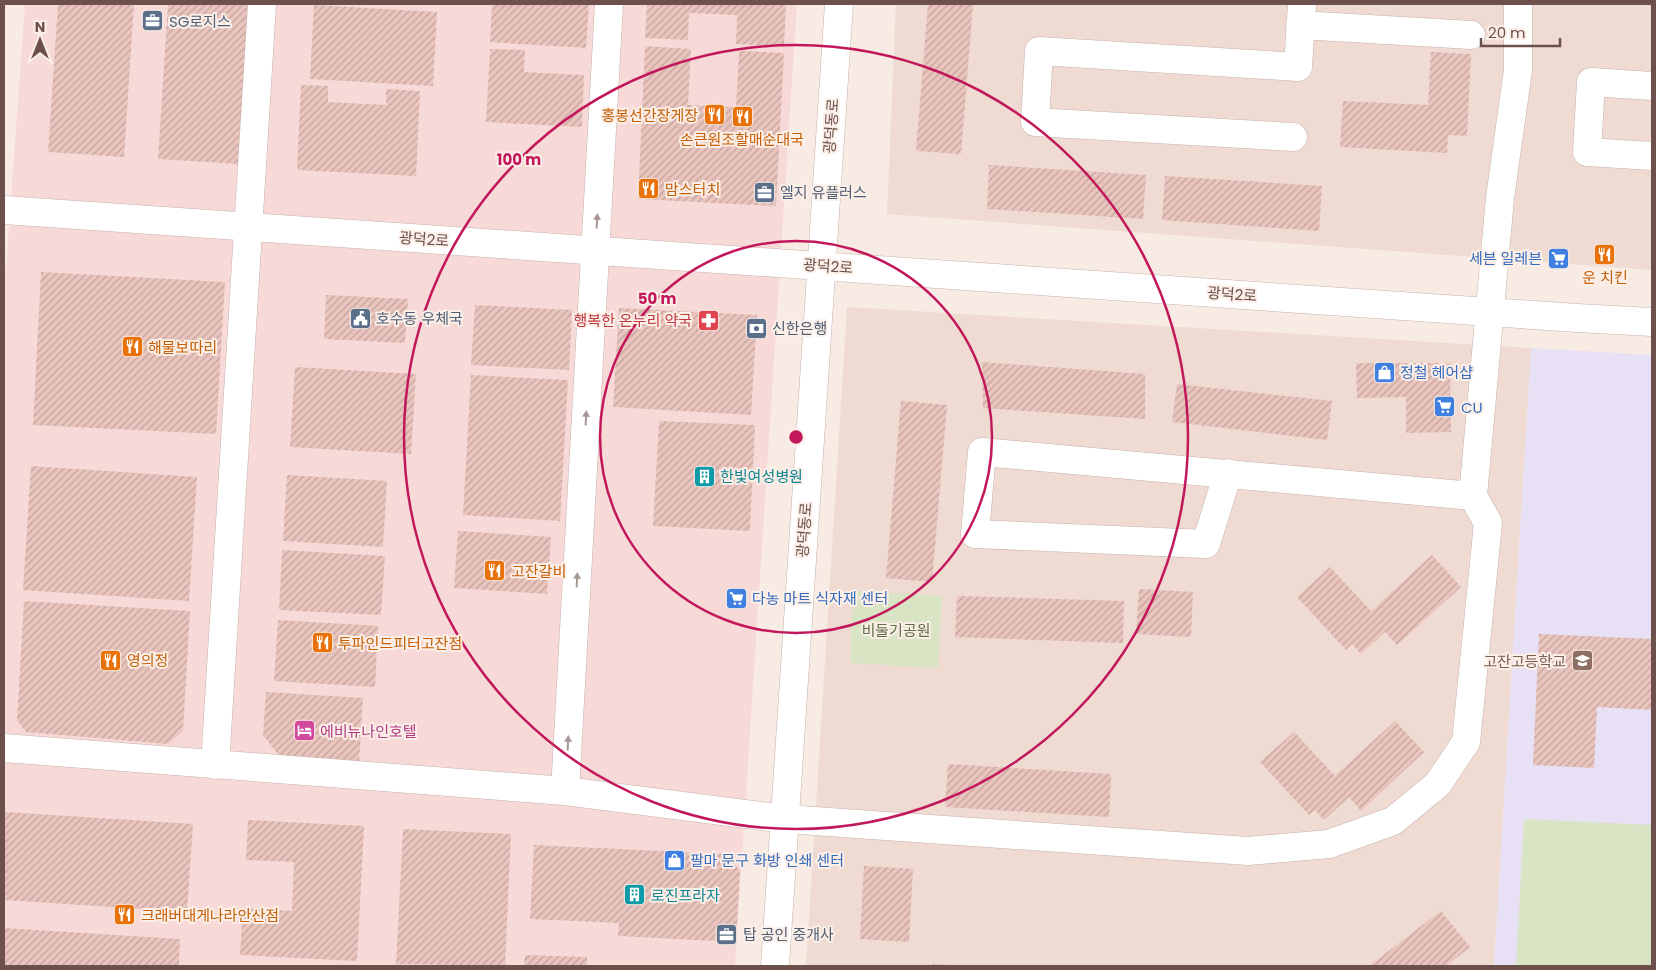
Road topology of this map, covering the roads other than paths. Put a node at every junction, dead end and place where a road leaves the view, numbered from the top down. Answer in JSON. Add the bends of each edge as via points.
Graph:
{"nodes":[{"id":1,"x":262,"y":4,"type":"edge"},
{"id":2,"x":609,"y":4,"type":"edge"},
{"id":3,"x":839,"y":4,"type":"edge"},
{"id":4,"x":1518,"y":4,"type":"edge"},
{"id":5,"x":1301,"y":14,"type":"edge"},
{"id":6,"x":1471,"y":36,"type":"dead end"},
{"id":7,"x":1652,"y":86,"type":"edge"},
{"id":8,"x":1293,"y":137,"type":"dead end"},
{"id":9,"x":1652,"y":156,"type":"edge"},
{"id":10,"x":4,"y":210,"type":"edge"},
{"id":11,"x":248,"y":227,"type":"junction"},
{"id":12,"x":595,"y":251,"type":"junction"},
{"id":13,"x":822,"y":265,"type":"junction"},
{"id":14,"x":1488,"y":312,"type":"junction"},
{"id":15,"x":1652,"y":322,"type":"edge"},
{"id":16,"x":1228,"y":473,"type":"junction"},
{"id":17,"x":1473,"y":496,"type":"junction"},
{"id":18,"x":4,"y":748,"type":"edge"},
{"id":19,"x":215,"y":765,"type":"junction"},
{"id":20,"x":565,"y":791,"type":"junction"},
{"id":21,"x":785,"y":819,"type":"junction"},
{"id":22,"x":775,"y":966,"type":"edge"}],
"edges":[{"from":1,"to":11,"type":"street"},
{"from":12,"to":2,"type":"street","one_way":true},
{"from":3,"to":13,"type":"street","name":"광덕동로"},
{"from":4,"to":14,"type":"street","via":[[1518,70]]},
{"from":5,"to":6,"type":"street"},
{"from":5,"to":8,"type":"street","via":[[1298,67],[1039,51],[1035,122]]},
{"from":7,"to":9,"type":"street","via":[[1591,82],[1587,152]]},
{"from":10,"to":11,"type":"street","name":"광덕2로"},
{"from":11,"to":12,"type":"street","name":"광덕2로"},
{"from":11,"to":19,"type":"street"},
{"from":12,"to":13,"type":"street","name":"광덕2로"},
{"from":20,"to":12,"type":"street","one_way":true},
{"from":13,"to":14,"type":"street","name":"광덕2로"},
{"from":13,"to":21,"type":"street","name":"광덕동로"},
{"from":14,"to":15,"type":"street","name":"광덕2로"},
{"from":14,"to":17,"type":"street"},
{"from":16,"to":16,"type":"street","via":[[982,452],[975,534],[1206,544]]},
{"from":16,"to":17,"type":"street"},
{"from":17,"to":21,"type":"street","via":[[1488,523],[1466,742],[1438,784],[1393,820],[1329,844],[1248,851]]},
{"from":18,"to":19,"type":"street"},
{"from":19,"to":20,"type":"street"},
{"from":20,"to":21,"type":"street"},
{"from":21,"to":22,"type":"street","name":"광덕동로"}]}
